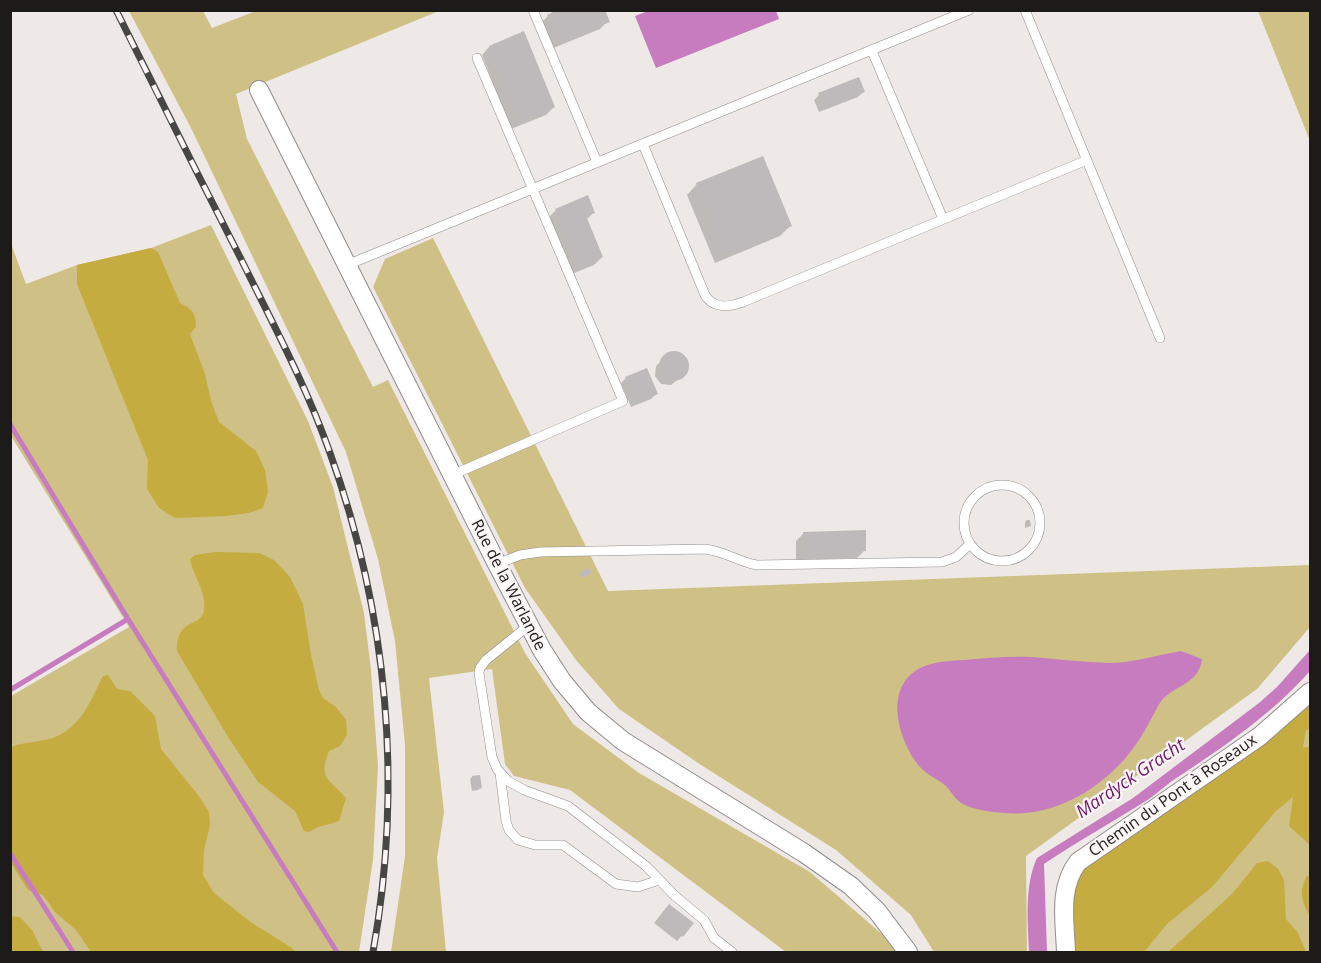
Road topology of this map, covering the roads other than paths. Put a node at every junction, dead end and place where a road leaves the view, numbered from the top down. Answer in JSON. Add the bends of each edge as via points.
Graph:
{"nodes":[{"id":1,"x":533,"y":10,"type":"edge"},
{"id":2,"x":969,"y":10,"type":"edge"},
{"id":3,"x":1025,"y":10,"type":"edge"},
{"id":4,"x":872,"y":51,"type":"junction"},
{"id":5,"x":477,"y":58,"type":"dead end"},
{"id":6,"x":259,"y":90,"type":"dead end"},
{"id":7,"x":643,"y":144,"type":"junction"},
{"id":8,"x":1087,"y":160,"type":"junction"},
{"id":9,"x":597,"y":162,"type":"junction"},
{"id":10,"x":532,"y":189,"type":"junction"},
{"id":11,"x":943,"y":219,"type":"junction"},
{"id":12,"x":346,"y":265,"type":"junction"},
{"id":13,"x":1160,"y":338,"type":"dead end"},
{"id":14,"x":452,"y":475,"type":"junction"},
{"id":15,"x":970,"y":544,"type":"junction"},
{"id":16,"x":497,"y":564,"type":"junction"},
{"id":17,"x":528,"y":626,"type":"junction"},
{"id":18,"x":1311,"y":692,"type":"edge"},
{"id":19,"x":500,"y":773,"type":"junction"},
{"id":20,"x":659,"y":880,"type":"junction"},
{"id":21,"x":732,"y":952,"type":"edge"},
{"id":22,"x":908,"y":952,"type":"edge"},
{"id":23,"x":1066,"y":952,"type":"edge"}],
"edges":[{"from":1,"to":9,"type":"lane"},
{"from":2,"to":4,"type":"lane"},
{"from":3,"to":8,"type":"lane"},
{"from":4,"to":7,"type":"lane"},
{"from":4,"to":11,"type":"lane"},
{"from":5,"to":10,"type":"lane"},
{"from":6,"to":12,"type":"street","name":"Rue de la Warlande"},
{"from":7,"to":9,"type":"lane"},
{"from":7,"to":11,"type":"lane","via":[[705,296],[718,305],[743,303]]},
{"from":8,"to":11,"type":"lane"},
{"from":8,"to":13,"type":"lane"},
{"from":9,"to":10,"type":"lane"},
{"from":10,"to":12,"type":"lane"},
{"from":10,"to":14,"type":"lane","via":[[623,401]]},
{"from":12,"to":14,"type":"street","name":"Rue de la Warlande"},
{"from":14,"to":16,"type":"street","name":"Rue de la Warlande"},
{"from":15,"to":15,"type":"lane","via":[[984,557],[996,561],[1026,553],[1040,532],[1041,519],[1034,501],[1014,486],[1002,484],[983,489],[973,497],[964,514]]},
{"from":15,"to":16,"type":"lane","via":[[946,562],[757,565],[720,551],[699,549],[540,552]]},
{"from":16,"to":17,"type":"street","name":"Rue de la Warlande"},
{"from":17,"to":19,"type":"lane","via":[[486,660],[479,673],[492,757]]},
{"from":17,"to":22,"type":"street","name":"Rue de la Warlande","via":[[562,681],[603,726],[851,886]]},
{"from":18,"to":23,"type":"street","name":"Chemin du Pont à Roseaux","via":[[1260,736],[1078,862],[1065,889]]},
{"from":19,"to":20,"type":"lane","via":[[520,788],[573,809]]},
{"from":19,"to":20,"type":"lane","via":[[506,821],[518,840],[535,845],[563,845],[616,884],[638,887]]},
{"from":20,"to":21,"type":"lane","via":[[704,920],[714,938]]}]}
